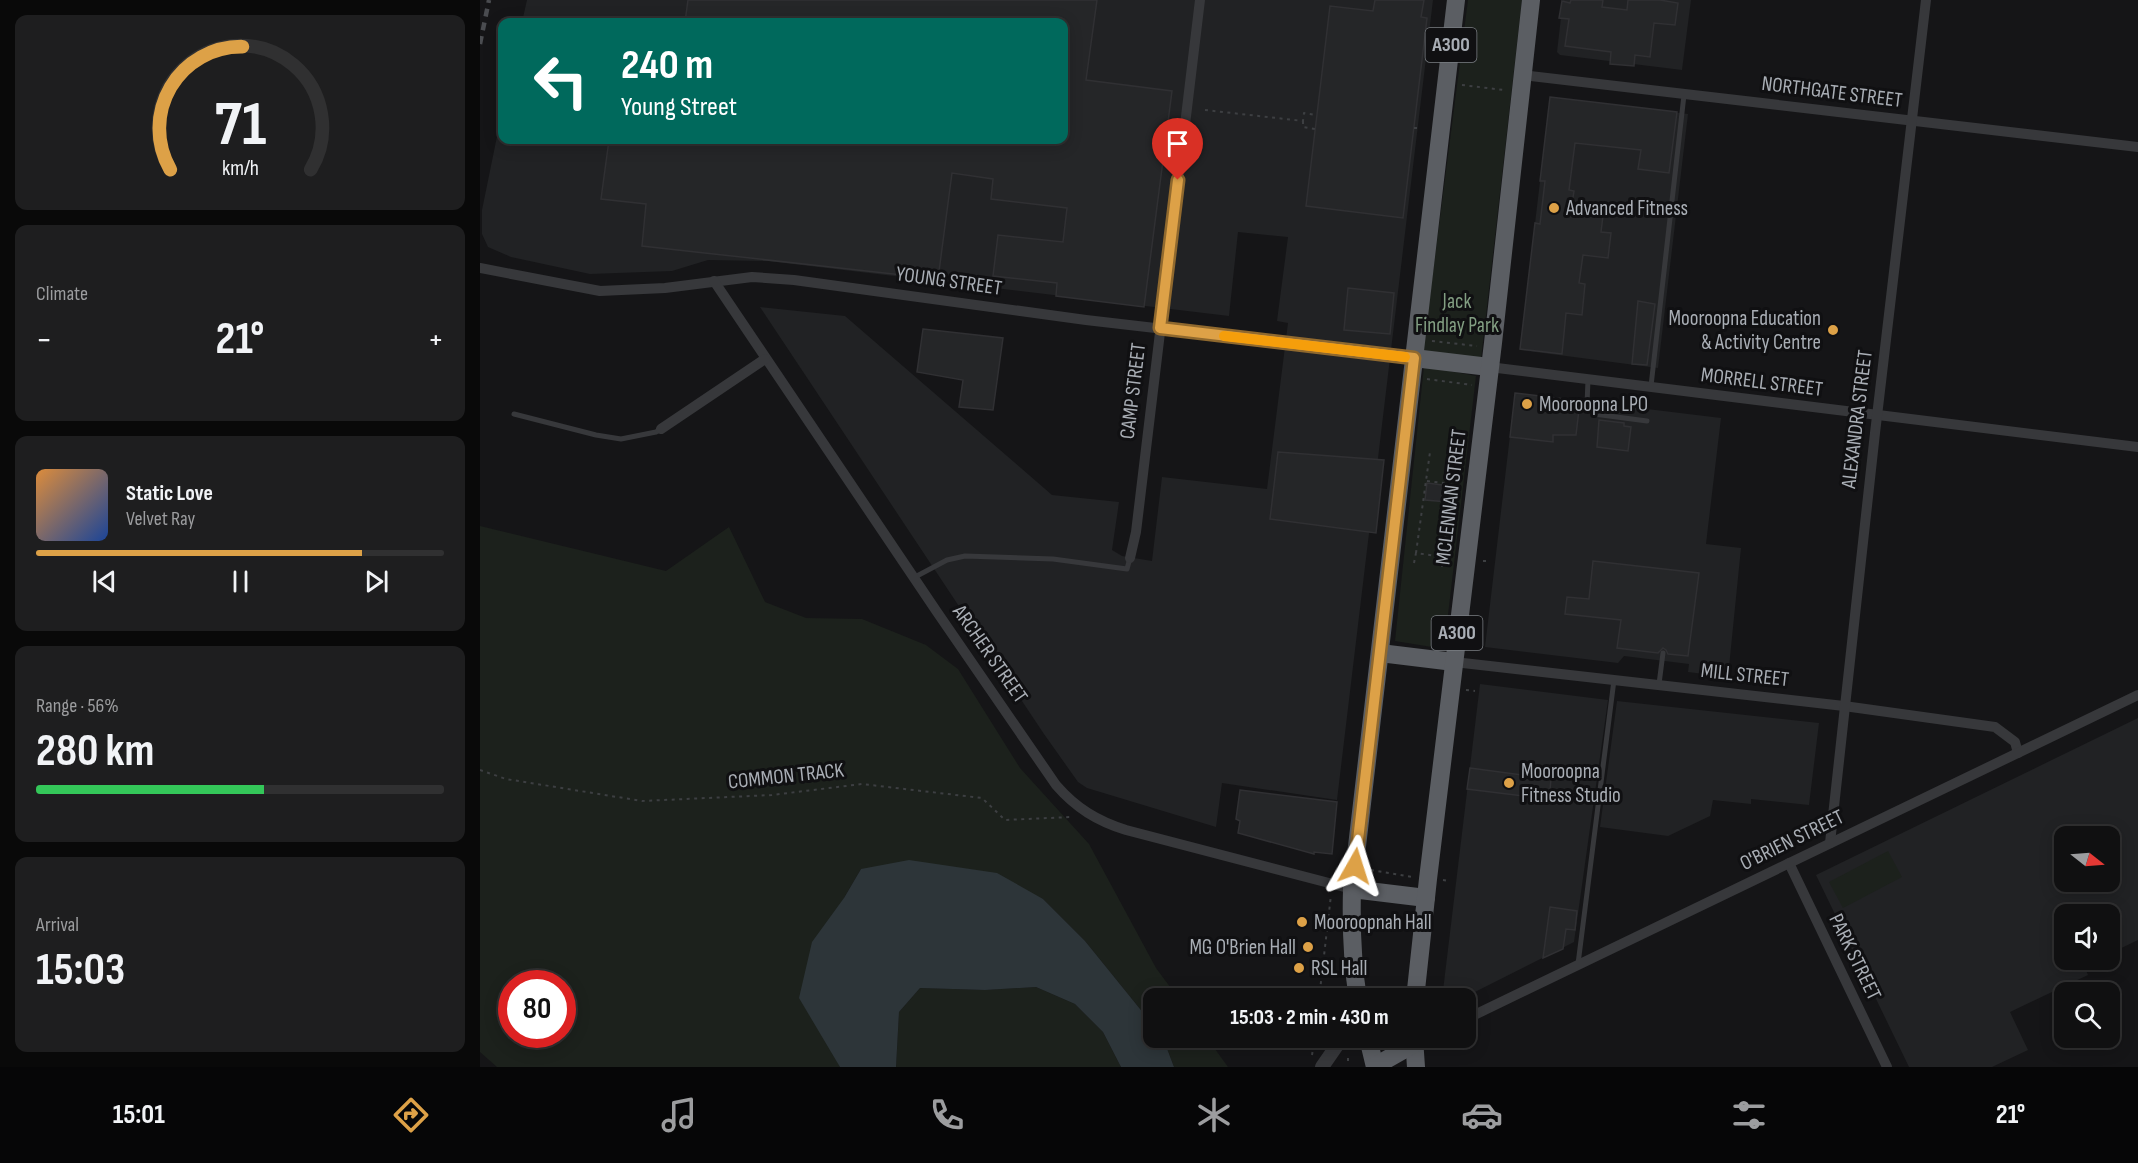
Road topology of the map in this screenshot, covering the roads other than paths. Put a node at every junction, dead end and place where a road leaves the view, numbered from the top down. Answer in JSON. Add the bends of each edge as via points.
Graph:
{"nodes":[{"id":1,"x":1200,"y":0,"type":"edge"},
{"id":2,"x":1456,"y":0,"type":"edge"},
{"id":3,"x":1531,"y":0,"type":"edge"},
{"id":4,"x":1926,"y":0,"type":"edge"},
{"id":5,"x":1521,"y":84,"type":"junction"},
{"id":6,"x":1684,"y":94,"type":"junction"},
{"id":7,"x":1911,"y":120,"type":"junction"},
{"id":8,"x":2138,"y":147,"type":"edge"},
{"id":9,"x":480,"y":268,"type":"edge"},
{"id":10,"x":714,"y":281,"type":"junction"},
{"id":11,"x":1160,"y":328,"type":"junction"},
{"id":12,"x":765,"y":359,"type":"junction"},
{"id":13,"x":1413,"y":367,"type":"junction"},
{"id":14,"x":1489,"y":368,"type":"junction"},
{"id":15,"x":1588,"y":380,"type":"junction"},
{"id":16,"x":1651,"y":388,"type":"junction"},
{"id":17,"x":514,"y":414,"type":"dead end"},
{"id":18,"x":1877,"y":416,"type":"junction"},
{"id":19,"x":1647,"y":421,"type":"dead end"},
{"id":20,"x":661,"y":429,"type":"joint"},
{"id":21,"x":2138,"y":447,"type":"edge"},
{"id":22,"x":1130,"y":558,"type":"joint"},
{"id":23,"x":915,"y":577,"type":"junction"},
{"id":24,"x":1380,"y":653,"type":"junction"},
{"id":25,"x":1663,"y":653,"type":"dead end"},
{"id":26,"x":1454,"y":662,"type":"junction"},
{"id":27,"x":1614,"y":680,"type":"junction"},
{"id":28,"x":1659,"y":685,"type":"junction"},
{"id":29,"x":2137,"y":695,"type":"edge"},
{"id":30,"x":1844,"y":706,"type":"junction"},
{"id":31,"x":2018,"y":753,"type":"junction"},
{"id":32,"x":1830,"y":843,"type":"junction"},
{"id":33,"x":1789,"y":863,"type":"junction"},
{"id":34,"x":1352,"y":889,"type":"junction"},
{"id":35,"x":1426,"y":898,"type":"junction"},
{"id":36,"x":1577,"y":966,"type":"junction"},
{"id":37,"x":1357,"y":988,"type":"edge"},
{"id":38,"x":1416,"y":988,"type":"edge"},
{"id":39,"x":1476,"y":1014,"type":"edge"},
{"id":40,"x":1333,"y":1048,"type":"edge"},
{"id":41,"x":1370,"y":1048,"type":"edge"},
{"id":42,"x":1406,"y":1048,"type":"edge"},
{"id":43,"x":1418,"y":1048,"type":"edge"},
{"id":44,"x":1317,"y":1065,"type":"edge"},
{"id":45,"x":1374,"y":1067,"type":"edge"},
{"id":46,"x":1416,"y":1067,"type":"edge"},
{"id":47,"x":1887,"y":1067,"type":"edge"}],
"edges":[{"from":1,"to":11,"type":"street","name":"CAMP STREET"},
{"from":2,"to":13,"type":"highway","number":"A300"},
{"from":3,"to":5,"type":"highway","name":"MCLENNAN STREET","number":"A300"},
{"from":4,"to":7,"type":"street","name":"ALEXANDRA STREET"},
{"from":5,"to":6,"type":"street","name":"NORTHGATE STREET"},
{"from":5,"to":14,"type":"highway","name":"MCLENNAN STREET","number":"A300"},
{"from":6,"to":7,"type":"street","name":"NORTHGATE STREET"},
{"from":6,"to":16,"type":"lane"},
{"from":7,"to":8,"type":"street","name":"NORTHGATE STREET"},
{"from":7,"to":18,"type":"street","name":"ALEXANDRA STREET"},
{"from":9,"to":10,"type":"street","name":"YOUNG STREET","via":[[600,291]]},
{"from":10,"to":11,"type":"street","name":"YOUNG STREET","via":[[752,277],[794,280]]},
{"from":10,"to":12,"type":"street","name":"ARCHER STREET"},
{"from":11,"to":13,"type":"street","name":"YOUNG STREET"},
{"from":11,"to":22,"type":"street","name":"CAMP STREET"},
{"from":12,"to":20,"type":"street"},
{"from":12,"to":23,"type":"street","name":"ARCHER STREET"},
{"from":13,"to":14,"type":"highway"},
{"from":13,"to":24,"type":"highway","number":"A300"},
{"from":14,"to":15,"type":"street","name":"MORRELL STREET"},
{"from":14,"to":26,"type":"highway","name":"MCLENNAN STREET","number":"A300"},
{"from":15,"to":16,"type":"street","name":"MORRELL STREET"},
{"from":15,"to":19,"type":"lane","via":[[1587,404],[1594,414]]},
{"from":16,"to":18,"type":"street","name":"MORRELL STREET"},
{"from":17,"to":20,"type":"lane","via":[[621,440]]},
{"from":18,"to":21,"type":"street","name":"MORRELL STREET"},
{"from":18,"to":30,"type":"street","name":"ALEXANDRA STREET"},
{"from":22,"to":23,"type":"lane","name":"CAMP STREET","via":[[1127,569],[1053,559],[965,556],[947,560]]},
{"from":23,"to":34,"type":"street","name":"ARCHER STREET","via":[[1056,785],[1088,815],[1126,830]]},
{"from":24,"to":26,"type":"highway"},
{"from":24,"to":34,"type":"highway","number":"A300"},
{"from":25,"to":28,"type":"lane"},
{"from":26,"to":27,"type":"street","name":"MILL STREET"},
{"from":26,"to":35,"type":"highway","name":"MCLENNAN STREET","number":"A300"},
{"from":27,"to":28,"type":"street","name":"MILL STREET"},
{"from":27,"to":36,"type":"lane"},
{"from":28,"to":30,"type":"street","name":"MILL STREET"},
{"from":29,"to":31,"type":"street","name":"O'BRIEN STREET"},
{"from":30,"to":31,"type":"street","name":"MILL STREET","via":[[1995,727],[2015,742]]},
{"from":30,"to":32,"type":"street","name":"ALEXANDRA STREET"},
{"from":31,"to":32,"type":"street","name":"O'BRIEN STREET"},
{"from":32,"to":33,"type":"street","name":"O'BRIEN STREET"},
{"from":33,"to":36,"type":"street","name":"O'BRIEN STREET"},
{"from":33,"to":47,"type":"street","name":"PARK STREET"},
{"from":34,"to":35,"type":"highway"},
{"from":34,"to":37,"type":"highway","number":"A300","via":[[1351,933]]},
{"from":35,"to":38,"type":"highway","name":"MCLENNAN STREET","number":"A300"},
{"from":36,"to":39,"type":"street","name":"O'BRIEN STREET"},
{"from":40,"to":44,"type":"street"},
{"from":41,"to":45,"type":"highway"},
{"from":42,"to":45,"type":"highway"},
{"from":43,"to":46,"type":"highway"}]}
